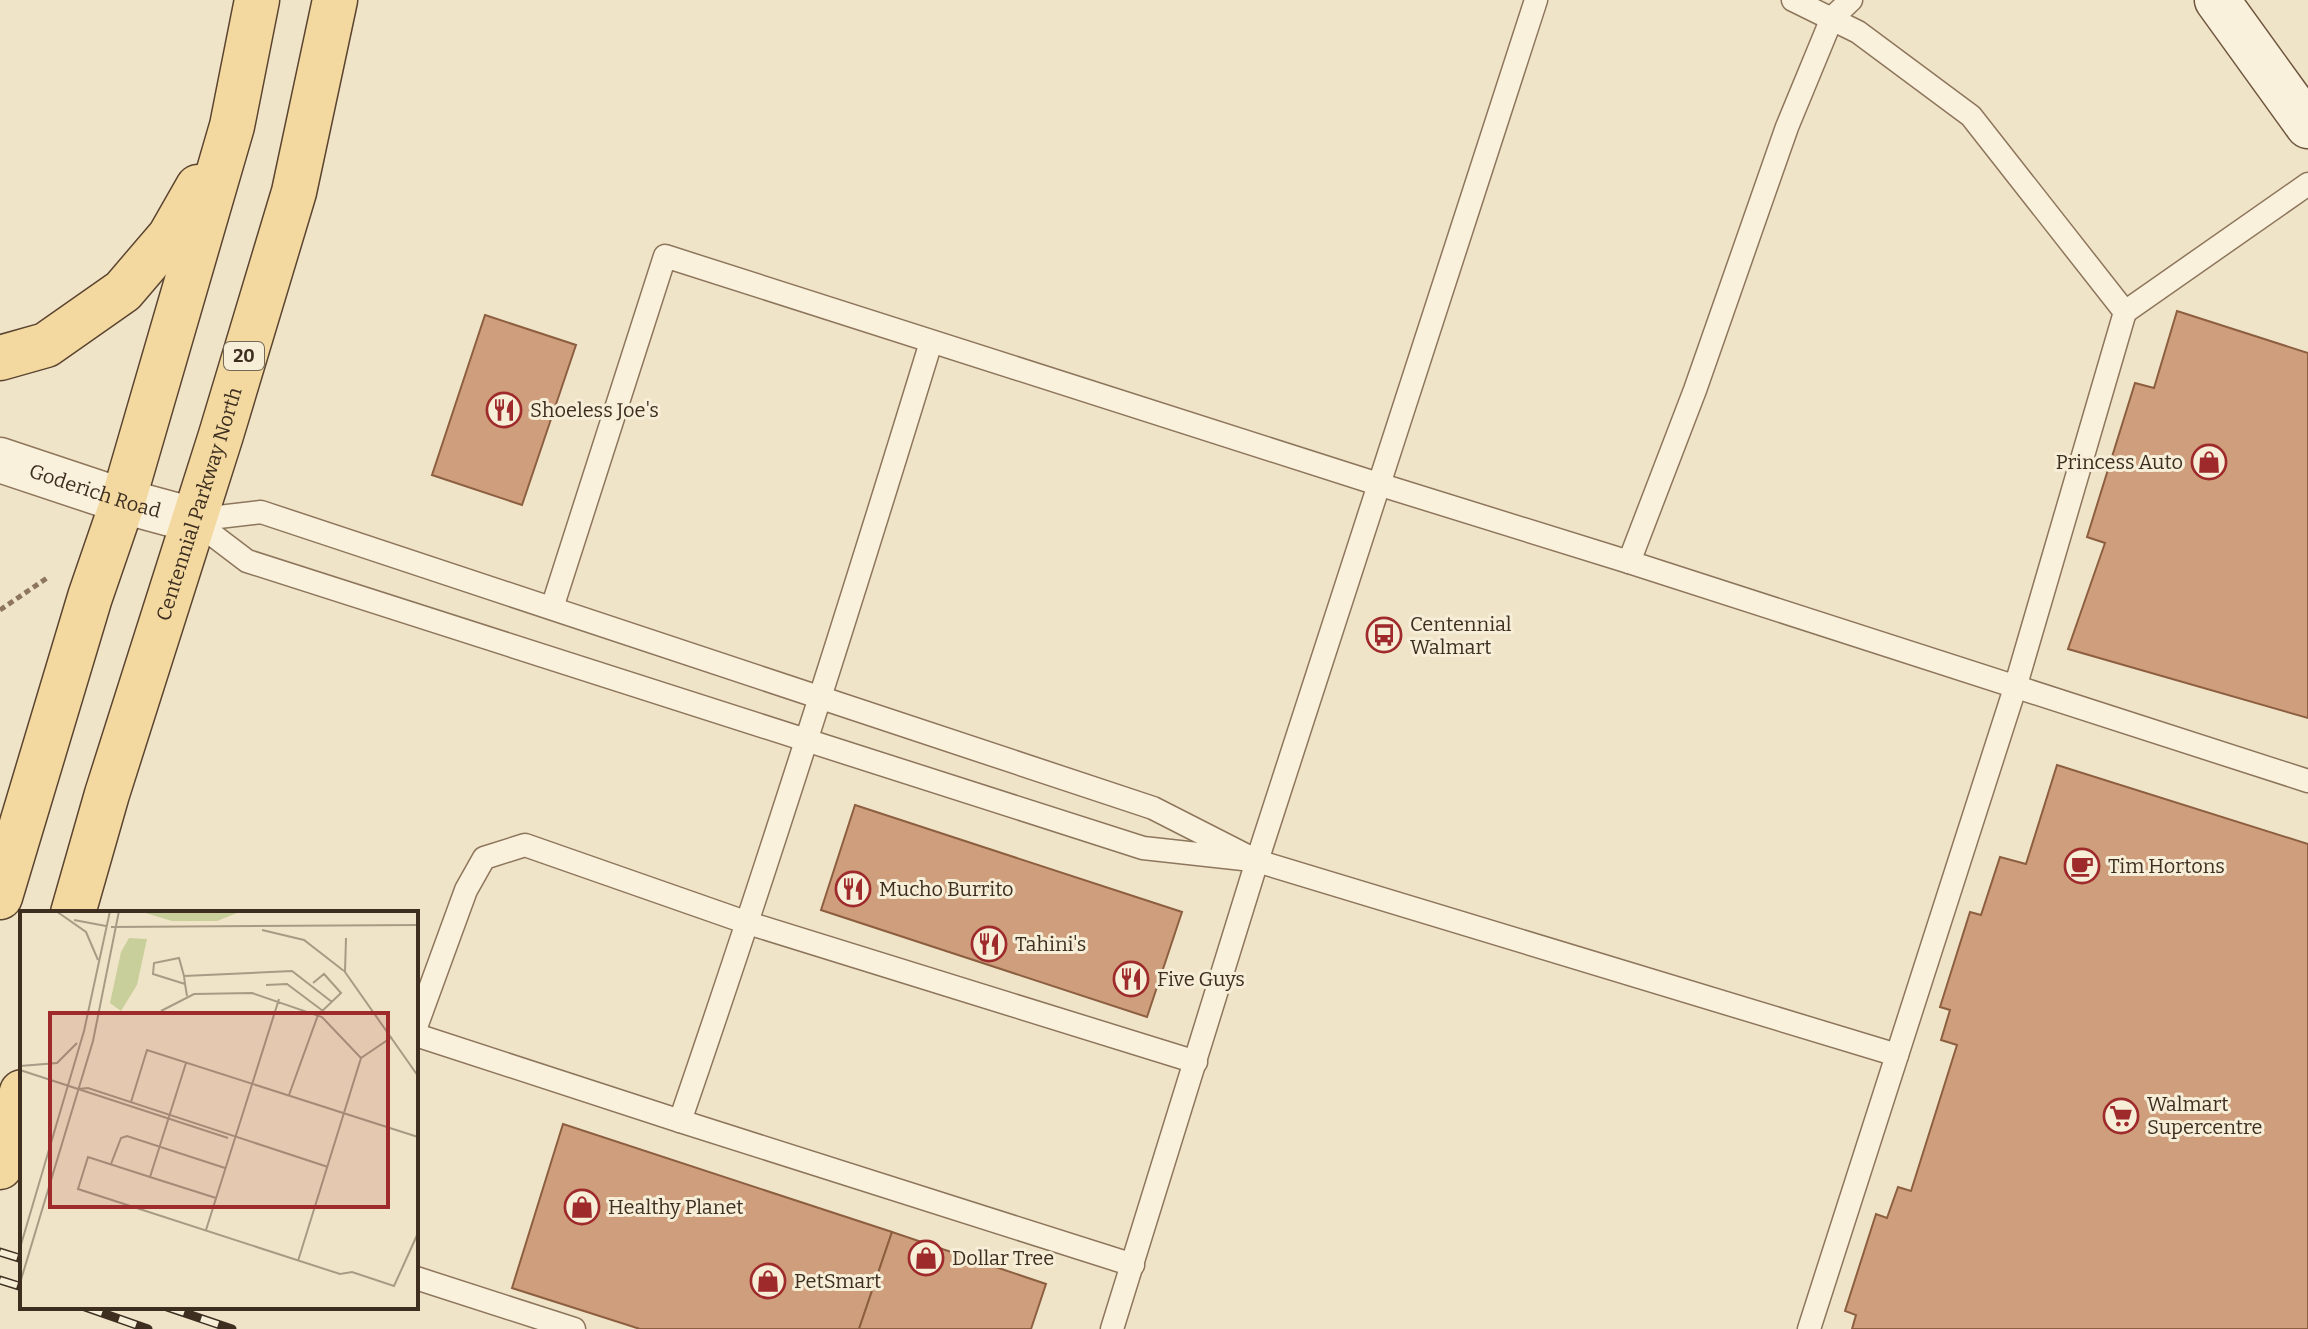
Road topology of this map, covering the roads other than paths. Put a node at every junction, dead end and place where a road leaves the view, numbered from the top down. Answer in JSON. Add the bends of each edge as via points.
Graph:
{"nodes":[{"id":1,"x":257,"y":0,"type":"edge"},
{"id":2,"x":335,"y":0,"type":"edge"},
{"id":3,"x":1536,"y":0,"type":"edge"},
{"id":4,"x":1793,"y":0,"type":"edge"},
{"id":5,"x":1851,"y":0,"type":"edge"},
{"id":6,"x":2217,"y":0,"type":"edge"},
{"id":7,"x":1832,"y":18,"type":"junction"},
{"id":8,"x":232,"y":126,"type":"junction"},
{"id":9,"x":2308,"y":126,"type":"edge"},
{"id":10,"x":2308,"y":184,"type":"edge"},
{"id":11,"x":2125,"y":312,"type":"junction"},
{"id":12,"x":931,"y":342,"type":"junction"},
{"id":13,"x":0,"y":358,"type":"edge"},
{"id":14,"x":0,"y":460,"type":"edge"},
{"id":15,"x":1378,"y":484,"type":"junction"},
{"id":16,"x":123,"y":501,"type":"junction"},
{"id":17,"x":193,"y":520,"type":"junction"},
{"id":18,"x":1629,"y":562,"type":"junction"},
{"id":19,"x":552,"y":608,"type":"junction"},
{"id":20,"x":2015,"y":688,"type":"junction"},
{"id":21,"x":821,"y":698,"type":"junction"},
{"id":22,"x":807,"y":741,"type":"junction"},
{"id":23,"x":2308,"y":781,"type":"edge"},
{"id":24,"x":1257,"y":861,"type":"junction"},
{"id":25,"x":0,"y":897,"type":"edge"},
{"id":26,"x":74,"y":911,"type":"edge"},
{"id":27,"x":748,"y":923,"type":"junction"},
{"id":28,"x":418,"y":1022,"type":"edge"},
{"id":29,"x":418,"y":1036,"type":"edge"},
{"id":30,"x":1897,"y":1055,"type":"junction"},
{"id":31,"x":1196,"y":1062,"type":"junction"},
{"id":32,"x":20,"y":1099,"type":"edge"},
{"id":33,"x":680,"y":1121,"type":"junction"},
{"id":34,"x":0,"y":1167,"type":"edge"},
{"id":35,"x":1133,"y":1265,"type":"junction"},
{"id":36,"x":418,"y":1279,"type":"edge"},
{"id":37,"x":574,"y":1329,"type":"edge"},
{"id":38,"x":1112,"y":1329,"type":"edge"},
{"id":39,"x":1809,"y":1329,"type":"edge"}],
"edges":[{"from":1,"to":8,"type":"main road"},
{"from":2,"to":17,"type":"main road","name":"Centennial Parkway North","number":"20","via":[[294,192]]},
{"from":3,"to":15,"type":"lane"},
{"from":4,"to":7,"type":"lane"},
{"from":5,"to":7,"type":"lane"},
{"from":6,"to":9,"type":"street"},
{"from":7,"to":11,"type":"lane","via":[[1971,116]]},
{"from":7,"to":18,"type":"lane","via":[[1787,127]]},
{"from":8,"to":13,"type":"main road","via":[[170,236],[123,291],[46,345]]},
{"from":8,"to":16,"type":"main road"},
{"from":10,"to":11,"type":"lane"},
{"from":11,"to":20,"type":"lane"},
{"from":12,"to":15,"type":"lane"},
{"from":12,"to":19,"type":"lane","via":[[665,256]]},
{"from":12,"to":21,"type":"lane"},
{"from":14,"to":16,"type":"street","name":"Goderich Road"},
{"from":15,"to":18,"type":"lane"},
{"from":15,"to":24,"type":"lane"},
{"from":16,"to":17,"type":"street","name":"Goderich Road"},
{"from":16,"to":25,"type":"main road"},
{"from":17,"to":19,"type":"lane","via":[[261,512]]},
{"from":17,"to":22,"type":"lane","via":[[247,561]]},
{"from":17,"to":26,"type":"main road","name":"Centennial Parkway North","number":"20"},
{"from":18,"to":20,"type":"lane"},
{"from":19,"to":21,"type":"lane"},
{"from":20,"to":23,"type":"lane"},
{"from":20,"to":30,"type":"lane"},
{"from":21,"to":22,"type":"lane"},
{"from":21,"to":24,"type":"lane","via":[[1153,808]]},
{"from":22,"to":24,"type":"lane","via":[[1143,848]]},
{"from":22,"to":27,"type":"lane"},
{"from":24,"to":30,"type":"lane"},
{"from":24,"to":31,"type":"lane"},
{"from":27,"to":28,"type":"lane","via":[[525,845],[484,858],[466,890]]},
{"from":27,"to":31,"type":"lane"},
{"from":27,"to":33,"type":"lane"},
{"from":29,"to":33,"type":"lane"},
{"from":30,"to":39,"type":"lane"},
{"from":31,"to":35,"type":"lane"},
{"from":32,"to":34,"type":"main road"},
{"from":33,"to":35,"type":"lane"},
{"from":35,"to":38,"type":"lane"},
{"from":36,"to":37,"type":"lane"}]}
